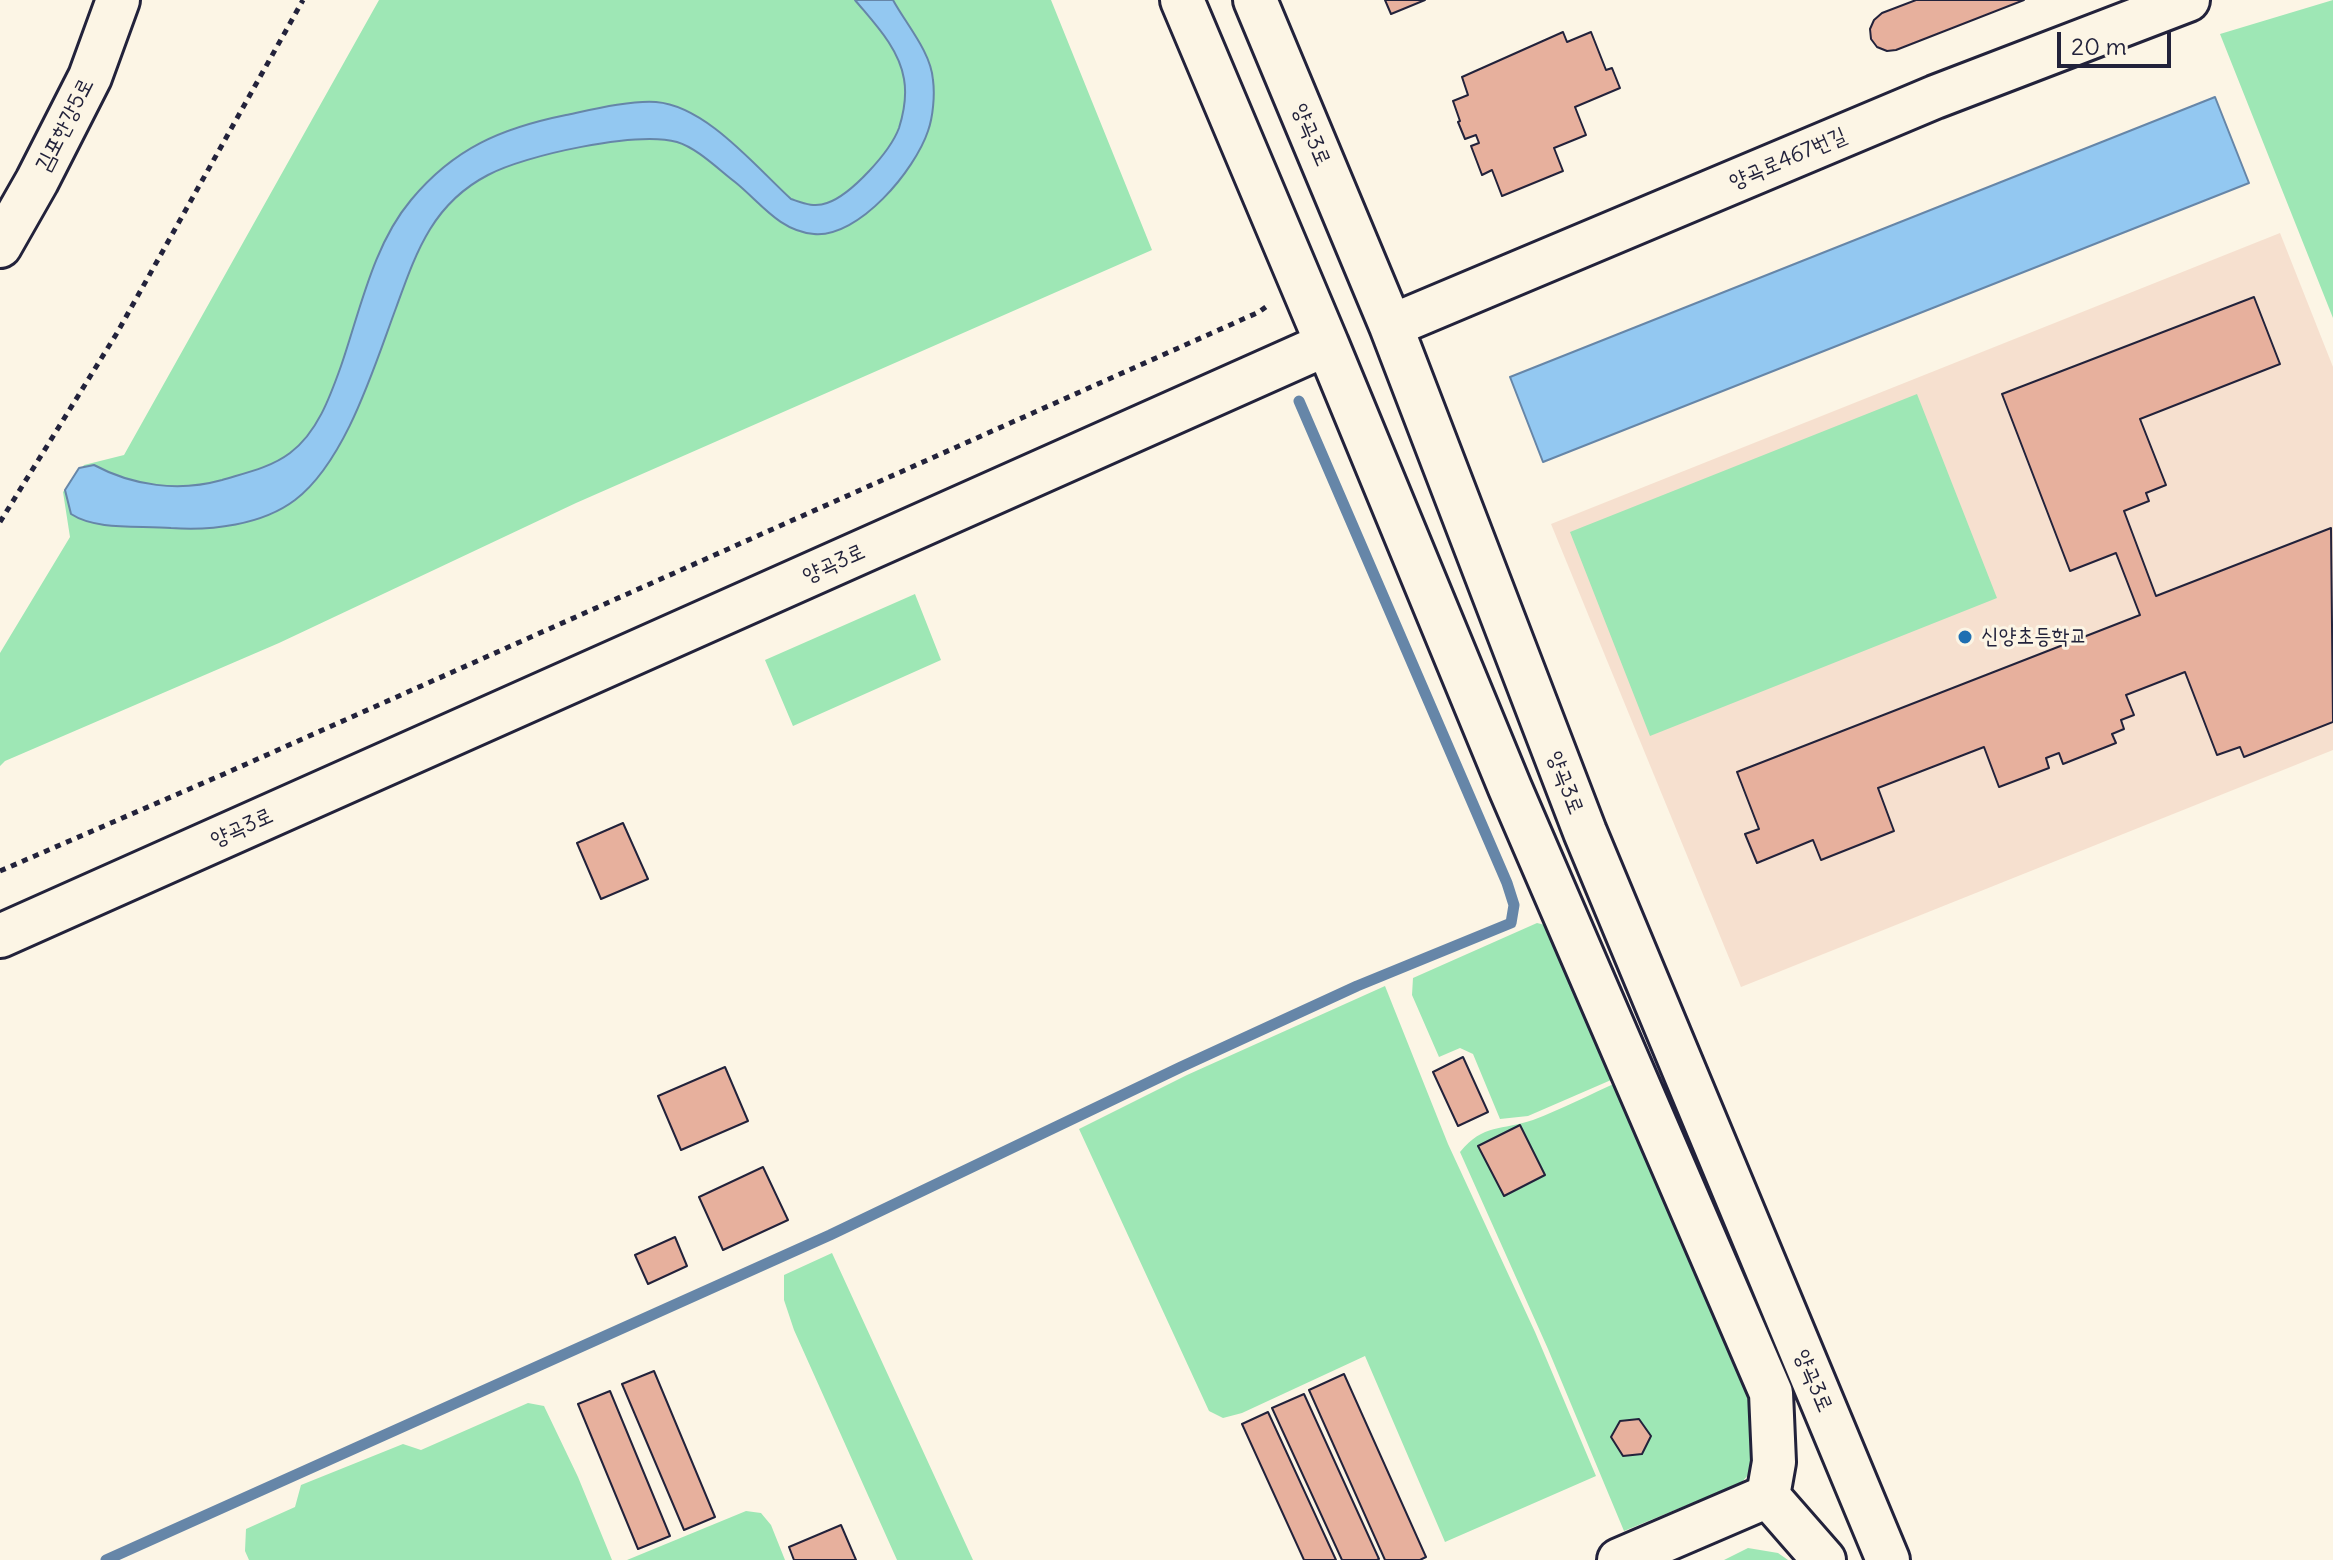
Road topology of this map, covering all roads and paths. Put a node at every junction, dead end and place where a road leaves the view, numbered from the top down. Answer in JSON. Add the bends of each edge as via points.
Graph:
{"nodes":[{"id":1,"x":118,"y":0,"type":"edge"},
{"id":2,"x":303,"y":0,"type":"edge"},
{"id":3,"x":1182,"y":0,"type":"edge"},
{"id":4,"x":1255,"y":0,"type":"edge"},
{"id":5,"x":2188,"y":0,"type":"edge"},
{"id":6,"x":0,"y":246,"type":"edge"},
{"id":7,"x":1275,"y":299,"type":"dead end"},
{"id":8,"x":1391,"y":326,"type":"junction"},
{"id":9,"x":1327,"y":344,"type":"junction"},
{"id":10,"x":0,"y":522,"type":"edge"},
{"id":11,"x":0,"y":871,"type":"edge"},
{"id":12,"x":0,"y":936,"type":"edge"},
{"id":13,"x":1768,"y":1496,"type":"junction"},
{"id":14,"x":1619,"y":1560,"type":"edge"},
{"id":15,"x":1824,"y":1560,"type":"edge"},
{"id":16,"x":1888,"y":1560,"type":"edge"}],
"edges":[{"from":1,"to":6,"type":"street","name":"김포한강5로","via":[[90,77]]},
{"from":2,"to":10,"type":"path","via":[[117,333]]},
{"from":3,"to":9,"type":"street"},
{"from":4,"to":8,"type":"street","name":"양곡3로"},
{"from":5,"to":8,"type":"street","name":"양곡로467번길","via":[[1935,97]]},
{"from":7,"to":11,"type":"path","via":[[1259,312],[780,528]]},
{"from":8,"to":16,"type":"street","name":"양곡3로","via":[[1585,832]]},
{"from":9,"to":12,"type":"street","name":"양곡3로"},
{"from":9,"to":13,"type":"street","via":[[1510,788],[1771,1393],[1774,1462]]},
{"from":13,"to":14,"type":"street"},
{"from":13,"to":15,"type":"street"}]}
